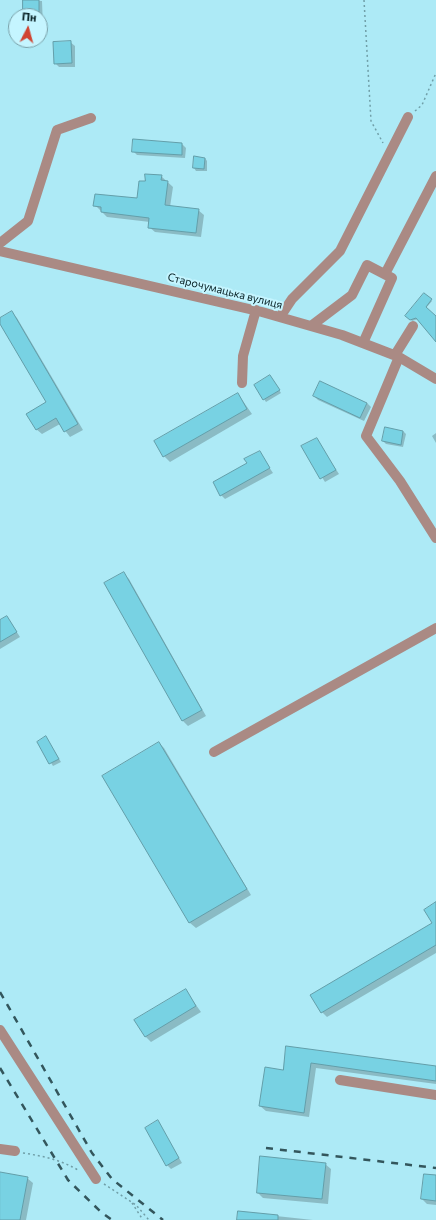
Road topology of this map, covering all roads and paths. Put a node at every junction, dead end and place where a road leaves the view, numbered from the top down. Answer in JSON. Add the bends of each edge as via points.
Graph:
{"nodes":[{"id":1,"x":364,"y":0,"type":"edge"},
{"id":2,"x":436,"y":73,"type":"edge"},
{"id":3,"x":91,"y":118,"type":"dead end"},
{"id":4,"x":408,"y":118,"type":"joint"},
{"id":5,"x":390,"y":153,"type":"junction"},
{"id":6,"x":436,"y":176,"type":"edge"},
{"id":7,"x":0,"y":243,"type":"edge"},
{"id":8,"x":0,"y":252,"type":"edge"},
{"id":9,"x":385,"y":274,"type":"junction"},
{"id":10,"x":256,"y":310,"type":"junction"},
{"id":11,"x":280,"y":317,"type":"junction"},
{"id":12,"x":310,"y":326,"type":"junction"},
{"id":13,"x":413,"y":326,"type":"dead end"},
{"id":14,"x":363,"y":343,"type":"junction"},
{"id":15,"x":397,"y":356,"type":"junction"},
{"id":16,"x":436,"y":379,"type":"edge"},
{"id":17,"x":242,"y":383,"type":"dead end"},
{"id":18,"x":436,"y":538,"type":"edge"},
{"id":19,"x":436,"y":628,"type":"edge"},
{"id":20,"x":214,"y":752,"type":"dead end"},
{"id":21,"x":0,"y":1030,"type":"edge"},
{"id":22,"x":340,"y":1080,"type":"dead end"},
{"id":23,"x":436,"y":1095,"type":"edge"},
{"id":24,"x":0,"y":1149,"type":"edge"},
{"id":25,"x":15,"y":1151,"type":"joint"},
{"id":26,"x":96,"y":1179,"type":"junction"},
{"id":27,"x":131,"y":1202,"type":"junction"},
{"id":28,"x":143,"y":1220,"type":"edge"},
{"id":29,"x":149,"y":1220,"type":"edge"}],
"edges":[{"from":1,"to":5,"type":"path","via":[[371,121]]},
{"from":2,"to":4,"type":"path","via":[[422,105]]},
{"from":3,"to":7,"type":"street","via":[[57,130],[28,221]]},
{"from":4,"to":5,"type":"street"},
{"from":5,"to":11,"type":"street","via":[[340,251],[292,299]]},
{"from":6,"to":9,"type":"street"},
{"from":8,"to":10,"type":"street","name":"Старочумацька вулиця"},
{"from":9,"to":12,"type":"street","via":[[367,265],[352,295]]},
{"from":9,"to":14,"type":"street","via":[[392,278]]},
{"from":10,"to":11,"type":"street","name":"Старочумацька вулиця"},
{"from":10,"to":17,"type":"street","via":[[243,356]]},
{"from":11,"to":12,"type":"street","name":"Старочумацька вулиця"},
{"from":12,"to":14,"type":"street","name":"Старочумацька вулиця"},
{"from":13,"to":15,"type":"street"},
{"from":14,"to":15,"type":"street","name":"Старочумацька вулиця"},
{"from":15,"to":16,"type":"street","name":"Старочумацька вулиця"},
{"from":15,"to":18,"type":"street","via":[[366,436],[400,481]]},
{"from":19,"to":20,"type":"street"},
{"from":21,"to":26,"type":"street"},
{"from":22,"to":23,"type":"street"},
{"from":24,"to":25,"type":"street"},
{"from":25,"to":26,"type":"path","via":[[66,1163]]},
{"from":26,"to":27,"type":"path"},
{"from":27,"to":28,"type":"path"},
{"from":27,"to":29,"type":"path"}]}
